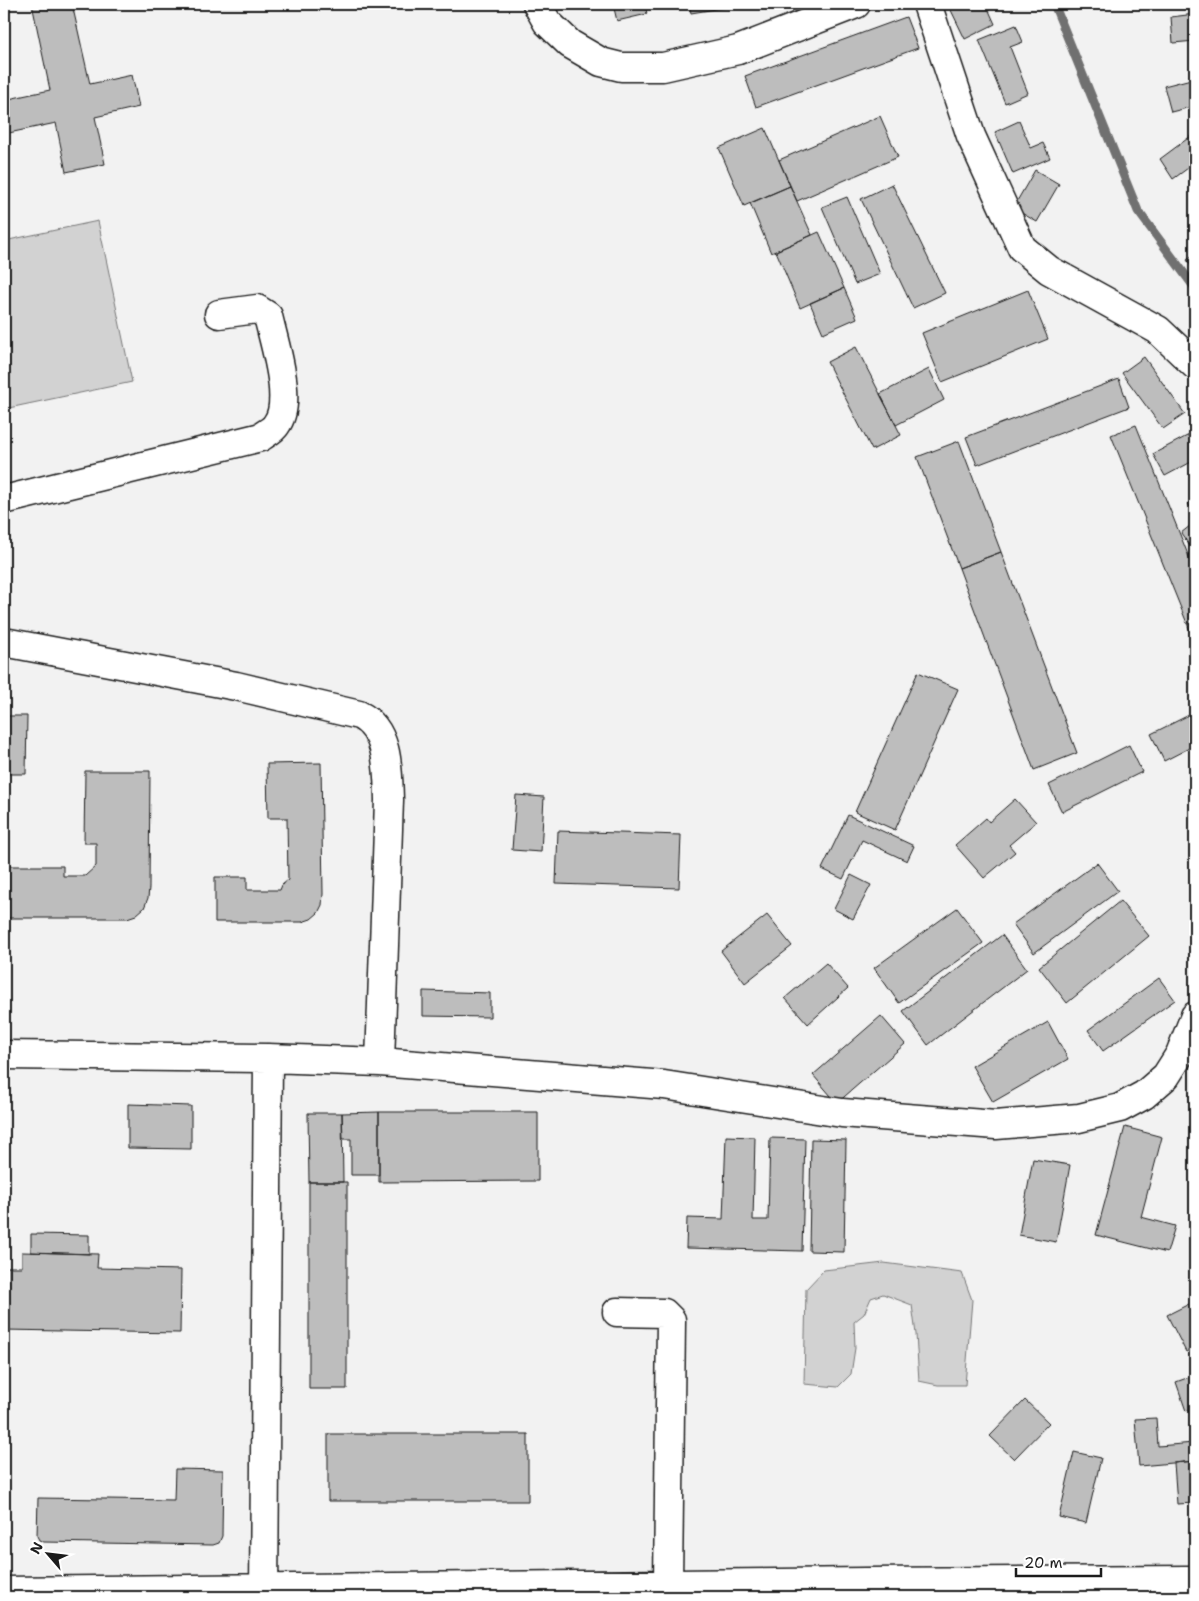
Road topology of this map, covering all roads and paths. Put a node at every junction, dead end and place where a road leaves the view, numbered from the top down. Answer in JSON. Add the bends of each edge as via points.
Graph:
{"nodes":[{"id":1,"x":537,"y":4,"type":"edge"},
{"id":2,"x":856,"y":4,"type":"edge"},
{"id":3,"x":927,"y":4,"type":"edge"},
{"id":4,"x":219,"y":314,"type":"dead end"},
{"id":5,"x":1195,"y":365,"type":"edge"},
{"id":6,"x":4,"y":500,"type":"edge"},
{"id":7,"x":4,"y":642,"type":"edge"},
{"id":8,"x":1195,"y":1016,"type":"edge"},
{"id":9,"x":4,"y":1055,"type":"edge"},
{"id":10,"x":268,"y":1058,"type":"junction"},
{"id":11,"x":380,"y":1062,"type":"junction"},
{"id":12,"x":617,"y":1312,"type":"dead end"},
{"id":13,"x":1195,"y":1580,"type":"edge"},
{"id":14,"x":668,"y":1584,"type":"junction"},
{"id":15,"x":860,"y":1590,"type":"edge"},
{"id":16,"x":4,"y":1591,"type":"edge"},
{"id":17,"x":264,"y":1593,"type":"edge"}],
"edges":[{"from":1,"to":2,"type":"street","via":[[547,22],[570,44],[601,62],[621,67],[663,67],[738,50]]},
{"from":3,"to":5,"type":"street","via":[[971,136],[1022,248],[1049,270],[1158,330]]},
{"from":4,"to":6,"type":"street","via":[[257,309],[268,316],[284,387],[283,410],[276,425],[261,437]]},
{"from":7,"to":11,"type":"street","via":[[236,686],[359,715],[376,729],[387,759],[389,800]]},
{"from":8,"to":11,"type":"street","via":[[1180,1054],[1166,1076],[1144,1095],[1120,1108],[1079,1118],[996,1125],[842,1113],[664,1085]]},
{"from":9,"to":10,"type":"street"},
{"from":10,"to":11,"type":"street"},
{"from":10,"to":17,"type":"street"},
{"from":12,"to":14,"type":"street","via":[[664,1313],[671,1320]]},
{"from":13,"to":15,"type":"street"},
{"from":14,"to":15,"type":"street"},
{"from":14,"to":17,"type":"street"},
{"from":16,"to":17,"type":"street"}]}
